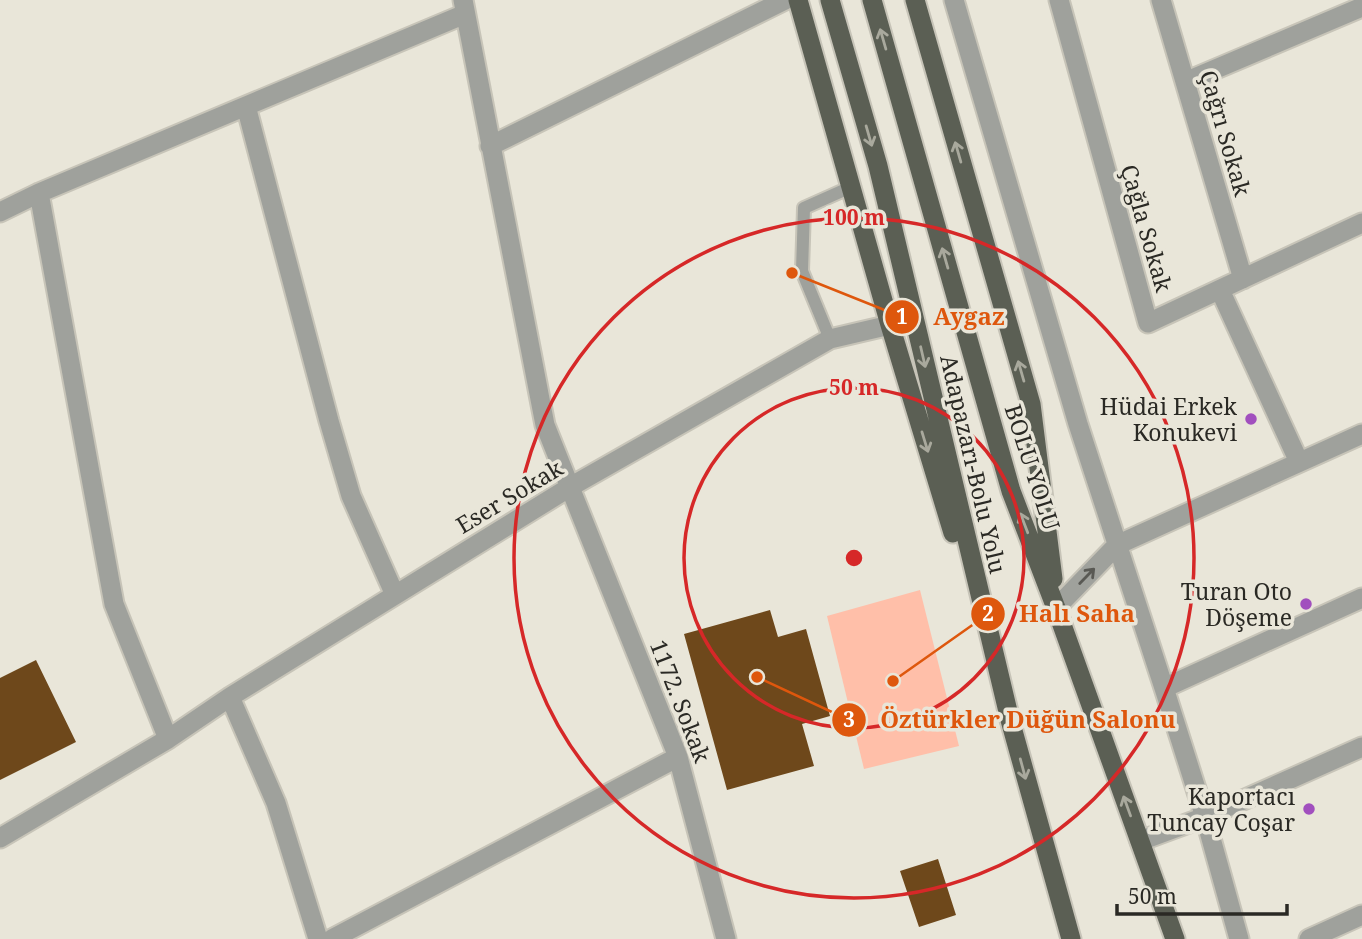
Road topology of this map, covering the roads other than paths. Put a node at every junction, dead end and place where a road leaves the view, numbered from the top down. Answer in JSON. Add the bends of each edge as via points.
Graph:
{"nodes":[{"id":1,"x":785,"y":0,"type":"edge"},
{"id":2,"x":797,"y":0,"type":"edge"},
{"id":3,"x":830,"y":0,"type":"edge"},
{"id":4,"x":872,"y":0,"type":"edge"},
{"id":5,"x":915,"y":0,"type":"edge"},
{"id":6,"x":954,"y":0,"type":"edge"},
{"id":7,"x":1059,"y":0,"type":"edge"},
{"id":8,"x":1161,"y":0,"type":"edge"},
{"id":9,"x":464,"y":7,"type":"edge"},
{"id":10,"x":1362,"y":7,"type":"edge"},
{"id":11,"x":1185,"y":82,"type":"junction"},
{"id":12,"x":246,"y":106,"type":"junction"},
{"id":13,"x":490,"y":146,"type":"junction"},
{"id":14,"x":851,"y":187,"type":"junction"},
{"id":15,"x":39,"y":193,"type":"junction"},
{"id":16,"x":0,"y":212,"type":"edge"},
{"id":17,"x":1362,"y":223,"type":"edge"},
{"id":18,"x":1243,"y":279,"type":"junction"},
{"id":19,"x":1220,"y":290,"type":"junction"},
{"id":20,"x":890,"y":325,"type":"junction"},
{"id":21,"x":830,"y":339,"type":"junction"},
{"id":22,"x":1362,"y":434,"type":"edge"},
{"id":23,"x":1299,"y":462,"type":"junction"},
{"id":24,"x":570,"y":487,"type":"junction"},
{"id":25,"x":1117,"y":545,"type":"junction"},
{"id":26,"x":395,"y":595,"type":"junction"},
{"id":27,"x":1362,"y":598,"type":"edge"},
{"id":28,"x":1056,"y":608,"type":"junction"},
{"id":29,"x":1164,"y":688,"type":"junction"},
{"id":30,"x":230,"y":697,"type":"junction"},
{"id":31,"x":1010,"y":720,"type":"junction"},
{"id":32,"x":168,"y":739,"type":"junction"},
{"id":33,"x":1362,"y":747,"type":"edge"},
{"id":34,"x":678,"y":757,"type":"junction"},
{"id":35,"x":1205,"y":817,"type":"junction"},
{"id":36,"x":0,"y":838,"type":"edge"},
{"id":37,"x":1140,"y":841,"type":"junction"},
{"id":38,"x":1362,"y":915,"type":"edge"},
{"id":39,"x":318,"y":939,"type":"edge"},
{"id":40,"x":332,"y":939,"type":"edge"},
{"id":41,"x":726,"y":939,"type":"edge"},
{"id":42,"x":1071,"y":939,"type":"edge"},
{"id":43,"x":1175,"y":939,"type":"edge"},
{"id":44,"x":1239,"y":939,"type":"edge"},
{"id":45,"x":1309,"y":939,"type":"edge"}],
"edges":[{"from":1,"to":13,"type":"street"},
{"from":2,"to":14,"type":"highway"},
{"from":3,"to":31,"type":"highway","name":"Adapazarı-Bolu Yolu","one_way":true,"via":[[878,166]]},
{"from":28,"to":4,"type":"highway","name":"BOLU YOLU","one_way":true,"via":[[1011,491]]},
{"from":28,"to":5,"type":"highway","one_way":true,"via":[[1031,404]]},
{"from":6,"to":25,"type":"street"},
{"from":7,"to":19,"type":"street","name":"Çağla Sokak","via":[[1149,323]]},
{"from":8,"to":11,"type":"street","name":"Çağrı Sokak"},
{"from":9,"to":12,"type":"street"},
{"from":9,"to":13,"type":"street","name":"1172. Sokak"},
{"from":10,"to":11,"type":"street"},
{"from":11,"to":18,"type":"street","name":"Çağrı Sokak"},
{"from":12,"to":15,"type":"street"},
{"from":12,"to":26,"type":"street","via":[[351,496]]},
{"from":13,"to":24,"type":"street","name":"1172. Sokak","via":[[545,425]]},
{"from":14,"to":20,"type":"highway"},
{"from":14,"to":21,"type":"lane","via":[[804,208],[802,271]]},
{"from":15,"to":16,"type":"street"},
{"from":15,"to":32,"type":"street","via":[[114,604]]},
{"from":17,"to":18,"type":"street","name":"Çağla Sokak"},
{"from":18,"to":19,"type":"street","name":"Çağla Sokak"},
{"from":19,"to":23,"type":"street"},
{"from":20,"to":21,"type":"street","name":"Eser Sokak"},
{"from":20,"to":31,"type":"highway","one_way":true},
{"from":21,"to":24,"type":"street","name":"Eser Sokak"},
{"from":22,"to":23,"type":"street"},
{"from":23,"to":25,"type":"street"},
{"from":24,"to":26,"type":"street","name":"Eser Sokak"},
{"from":24,"to":34,"type":"street","name":"1172. Sokak"},
{"from":28,"to":25,"type":"street","one_way":true},
{"from":25,"to":29,"type":"street"},
{"from":26,"to":30,"type":"street","name":"Eser Sokak"},
{"from":27,"to":29,"type":"street"},
{"from":37,"to":28,"type":"highway","name":"BOLU YOLU","one_way":true},
{"from":29,"to":35,"type":"street"},
{"from":30,"to":32,"type":"street","name":"Eser Sokak"},
{"from":30,"to":39,"type":"street","via":[[276,803]]},
{"from":31,"to":42,"type":"highway","name":"Adapazarı-Bolu Yolu","one_way":true},
{"from":32,"to":36,"type":"street","name":"Eser Sokak"},
{"from":33,"to":35,"type":"street"},
{"from":34,"to":40,"type":"street"},
{"from":34,"to":41,"type":"street","name":"1172. Sokak"},
{"from":35,"to":37,"type":"street"},
{"from":35,"to":44,"type":"street"},
{"from":37,"to":43,"type":"highway","name":"BOLU YOLU"},
{"from":38,"to":45,"type":"street"}]}
